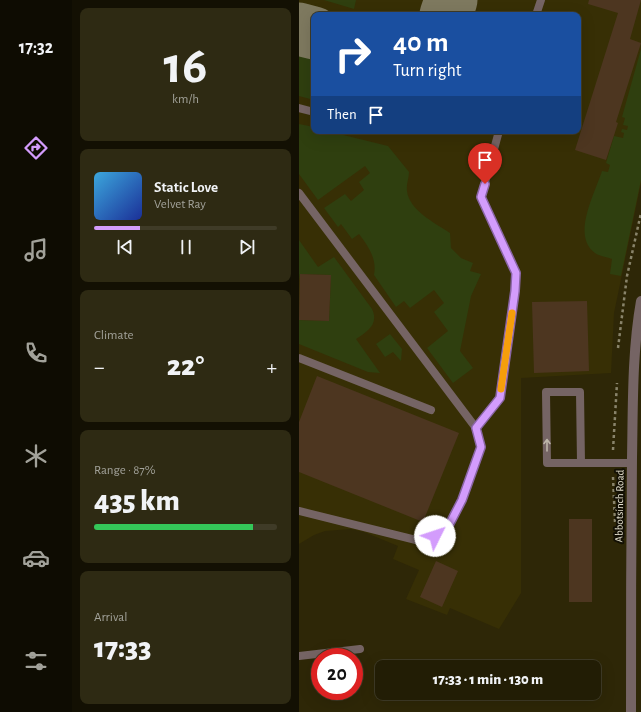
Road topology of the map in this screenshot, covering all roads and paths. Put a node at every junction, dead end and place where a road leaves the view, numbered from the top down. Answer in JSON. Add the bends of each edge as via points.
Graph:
{"nodes":[{"id":1,"x":541,"y":0,"type":"edge"},
{"id":2,"x":537,"y":12,"type":"edge"},
{"id":3,"x":299,"y":108,"type":"edge"},
{"id":4,"x":311,"y":111,"type":"edge"},
{"id":5,"x":498,"y":134,"type":"edge"},
{"id":6,"x":299,"y":192,"type":"edge"},
{"id":7,"x":641,"y":301,"type":"edge"},
{"id":8,"x":299,"y":358,"type":"edge"},
{"id":9,"x":431,"y":410,"type":"dead end"},
{"id":10,"x":476,"y":428,"type":"junction"},
{"id":11,"x":581,"y":463,"type":"junction"},
{"id":12,"x":632,"y":463,"type":"junction"},
{"id":13,"x":299,"y":511,"type":"edge"},
{"id":14,"x":311,"y":655,"type":"edge"},
{"id":15,"x":299,"y":656,"type":"edge"},
{"id":16,"x":631,"y":712,"type":"edge"}],
"edges":[{"from":1,"to":2,"type":"lane"},
{"from":3,"to":4,"type":"lane"},
{"from":5,"to":10,"type":"lane","via":[[481,197],[516,273],[515,291],[500,398]]},
{"from":6,"to":10,"type":"lane"},
{"from":7,"to":12,"type":"street","name":"Abbotsinch Road","via":[[637,328]]},
{"from":8,"to":9,"type":"lane"},
{"from":10,"to":13,"type":"lane","via":[[481,447],[462,500],[446,531],[425,542]]},
{"from":11,"to":11,"type":"lane","one_way":true,"via":[[547,464],[546,392],[580,392]]},
{"from":11,"to":12,"type":"lane"},
{"from":12,"to":16,"type":"street","name":"Abbotsinch Road"},
{"from":14,"to":15,"type":"lane"}]}
